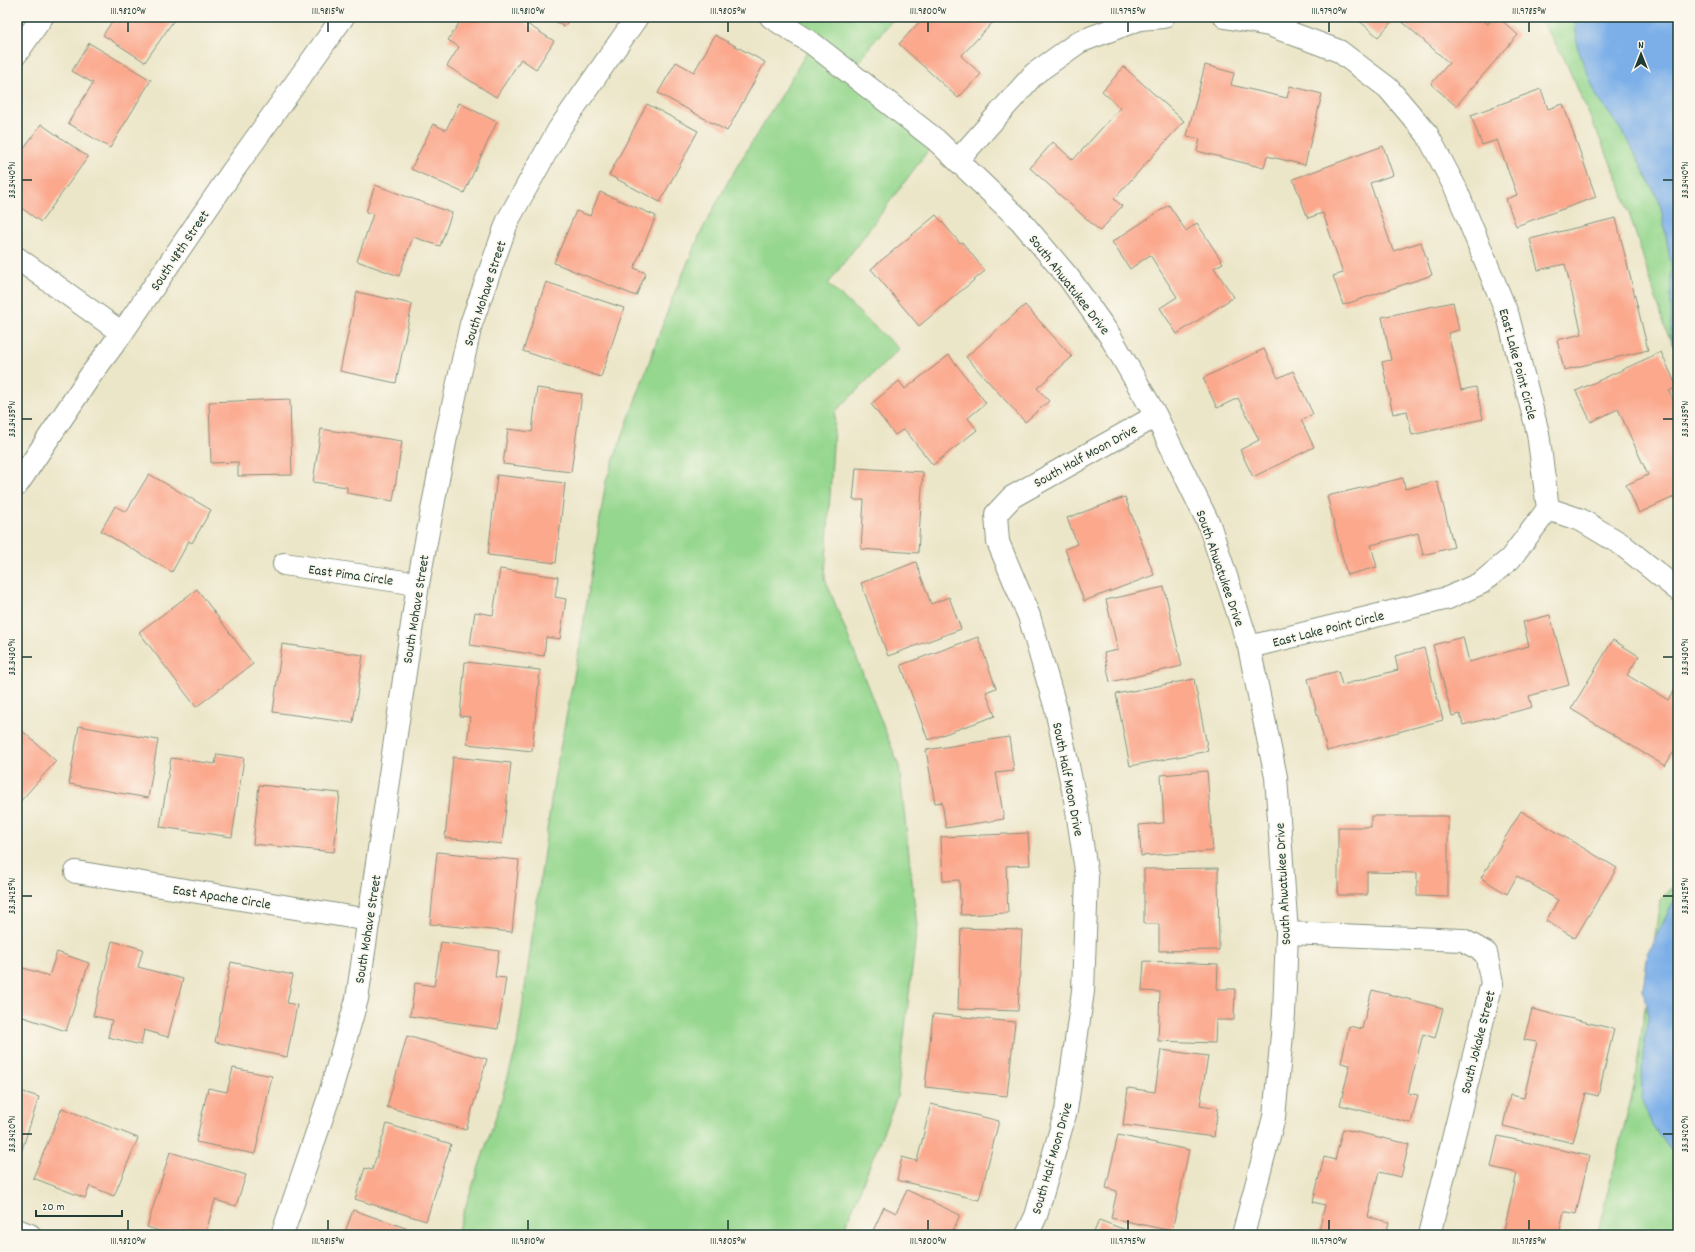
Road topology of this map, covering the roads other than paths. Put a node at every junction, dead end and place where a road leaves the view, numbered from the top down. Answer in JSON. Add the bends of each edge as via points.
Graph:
{"nodes":[{"id":1,"x":42,"y":17,"type":"edge"},
{"id":2,"x":343,"y":17,"type":"edge"},
{"id":3,"x":637,"y":17,"type":"edge"},
{"id":4,"x":771,"y":17,"type":"edge"},
{"id":5,"x":1163,"y":17,"type":"edge"},
{"id":6,"x":1225,"y":17,"type":"edge"},
{"id":7,"x":17,"y":53,"type":"edge"},
{"id":8,"x":958,"y":160,"type":"junction"},
{"id":9,"x":17,"y":258,"type":"edge"},
{"id":10,"x":122,"y":333,"type":"junction"},
{"id":11,"x":1156,"y":416,"type":"junction"},
{"id":12,"x":17,"y":485,"type":"edge"},
{"id":13,"x":1548,"y":509,"type":"junction"},
{"id":14,"x":284,"y":564,"type":"dead end"},
{"id":15,"x":418,"y":584,"type":"junction"},
{"id":16,"x":1678,"y":590,"type":"edge"},
{"id":17,"x":1248,"y":647,"type":"junction"},
{"id":18,"x":76,"y":872,"type":"dead end"},
{"id":19,"x":369,"y":920,"type":"junction"},
{"id":20,"x":1286,"y":933,"type":"junction"},
{"id":21,"x":17,"y":1230,"type":"edge"},
{"id":22,"x":30,"y":1235,"type":"edge"},
{"id":23,"x":282,"y":1235,"type":"edge"},
{"id":24,"x":1026,"y":1235,"type":"edge"},
{"id":25,"x":1243,"y":1235,"type":"edge"},
{"id":26,"x":1429,"y":1235,"type":"edge"}],
"edges":[{"from":1,"to":7,"type":"street"},
{"from":2,"to":10,"type":"street","name":"South 48th Street","via":[[232,172]]},
{"from":3,"to":15,"type":"street","name":"South Mohave Street","via":[[559,128],[508,220],[471,324]]},
{"from":4,"to":8,"type":"street","name":"South Ahwatukee Drive","via":[[852,74]]},
{"from":5,"to":8,"type":"street","via":[[1140,19],[1079,42],[1034,74]]},
{"from":6,"to":13,"type":"street","name":"East Lake Point Circle","via":[[1269,25],[1339,51],[1388,88],[1427,134],[1456,189],[1508,316],[1538,433]]},
{"from":8,"to":11,"type":"street","name":"South Ahwatukee Drive","via":[[1020,220],[1069,278],[1110,336]]},
{"from":9,"to":10,"type":"street"},
{"from":10,"to":12,"type":"street","name":"South 48th Street"},
{"from":11,"to":17,"type":"street","name":"South Ahwatukee Drive","via":[[1209,524]]},
{"from":11,"to":24,"type":"street","name":"South Half Moon Drive","via":[[1012,497],[996,514],[998,542],[1029,616],[1056,710],[1076,804],[1087,877],[1083,991],[1066,1111],[1036,1216]]},
{"from":13,"to":16,"type":"street","via":[[1581,520],[1621,544]]},
{"from":13,"to":17,"type":"street","name":"East Lake Point Circle","via":[[1510,559],[1481,583],[1448,598]]},
{"from":14,"to":15,"type":"street","name":"East Pima Circle"},
{"from":15,"to":19,"type":"street","name":"South Mohave Street"},
{"from":17,"to":20,"type":"street","name":"South Ahwatukee Drive","via":[[1276,777]]},
{"from":18,"to":19,"type":"street","name":"East Apache Circle"},
{"from":19,"to":23,"type":"street","name":"South Mohave Street","via":[[357,998],[329,1097]]},
{"from":20,"to":25,"type":"street","name":"South Ahwatukee Drive","via":[[1284,1014],[1274,1117]]},
{"from":20,"to":26,"type":"street","name":"South Jokake Street","via":[[1463,940],[1486,953],[1492,983]]},
{"from":21,"to":22,"type":"street"}]}
